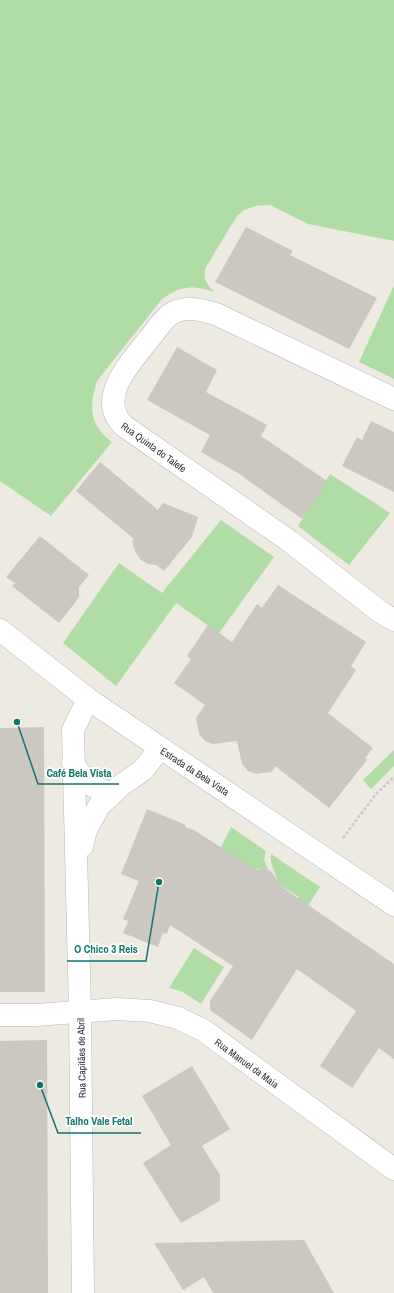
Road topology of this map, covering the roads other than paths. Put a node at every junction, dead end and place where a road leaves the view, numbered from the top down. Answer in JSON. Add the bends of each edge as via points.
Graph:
{"nodes":[{"id":1,"x":394,"y":399,"type":"edge"},
{"id":2,"x":394,"y":620,"type":"edge"},
{"id":3,"x":0,"y":630,"type":"edge"},
{"id":4,"x":88,"y":699,"type":"junction"},
{"id":5,"x":160,"y":748,"type":"junction"},
{"id":6,"x":73,"y":763,"type":"junction"},
{"id":7,"x":113,"y":793,"type":"junction"},
{"id":8,"x":78,"y":871,"type":"junction"},
{"id":9,"x":394,"y":904,"type":"edge"},
{"id":10,"x":80,"y":1012,"type":"junction"},
{"id":11,"x":0,"y":1015,"type":"edge"},
{"id":12,"x":394,"y":1169,"type":"edge"},
{"id":13,"x":83,"y":1293,"type":"edge"}],
"edges":[{"from":1,"to":2,"type":"street","name":"Rua Quinta do Talefe","via":[[216,314],[185,308],[173,312],[164,320],[124,370],[117,386],[113,410],[124,426],[288,540]]},
{"from":3,"to":4,"type":"street","name":"Estrada da Bela Vista"},
{"from":4,"to":5,"type":"street","name":"Estrada da Bela Vista"},
{"from":4,"to":6,"type":"street","name":"Rua Capitães de Abril","via":[[73,730]]},
{"from":5,"to":7,"type":"street","name":"Rua Capitães de Abril","via":[[143,770]]},
{"from":5,"to":9,"type":"street","name":"Estrada da Bela Vista"},
{"from":6,"to":7,"type":"street","via":[[80,776],[91,786]]},
{"from":6,"to":8,"type":"street","name":"Rua Capitães de Abril"},
{"from":7,"to":8,"type":"street","name":"Rua Capitães de Abril","via":[[99,806],[86,830]]},
{"from":8,"to":10,"type":"street","name":"Rua Capitães de Abril"},
{"from":10,"to":11,"type":"street","name":"Rua Manuel da Maia"},
{"from":10,"to":12,"type":"street","name":"Rua Manuel da Maia","via":[[117,1009],[150,1011],[178,1018],[203,1030]]},
{"from":10,"to":13,"type":"street","name":"Rua Capitães de Abril"}]}
